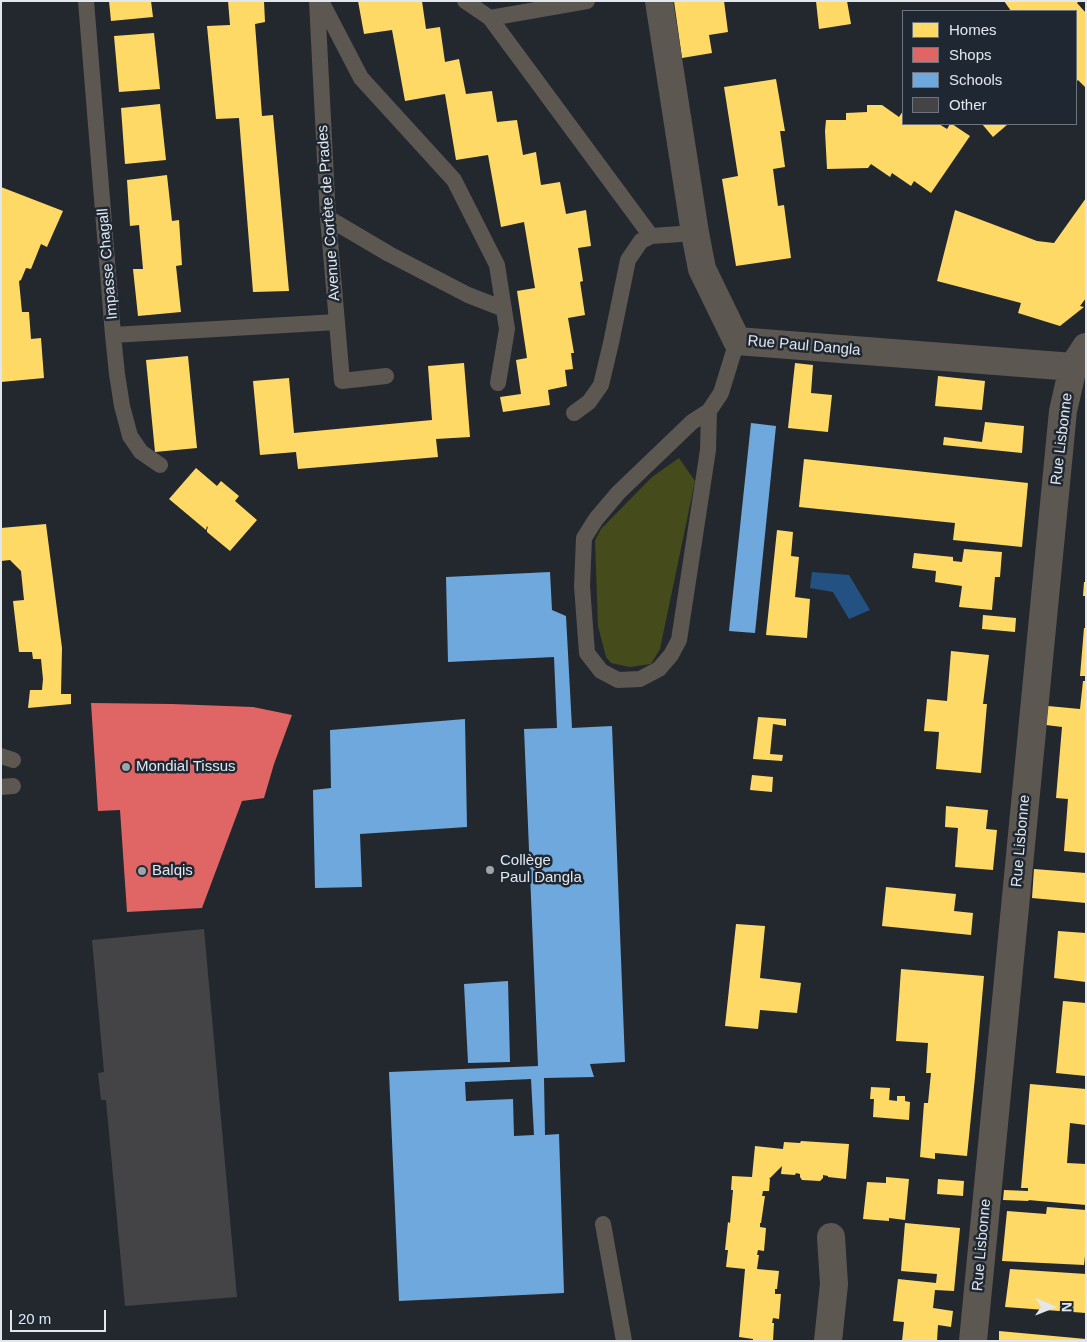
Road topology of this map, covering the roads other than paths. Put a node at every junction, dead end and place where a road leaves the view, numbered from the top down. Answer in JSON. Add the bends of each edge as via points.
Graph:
{"nodes":[{"id":1,"x":86,"y":1,"type":"edge"},
{"id":2,"x":317,"y":1,"type":"edge"},
{"id":3,"x":321,"y":1,"type":"edge"},
{"id":4,"x":465,"y":1,"type":"edge"},
{"id":5,"x":587,"y":1,"type":"edge"},
{"id":6,"x":659,"y":1,"type":"edge"},
{"id":7,"x":490,"y":18,"type":"junction"},
{"id":8,"x":328,"y":218,"type":"junction"},
{"id":9,"x":694,"y":233,"type":"junction"},
{"id":10,"x":650,"y":236,"type":"junction"},
{"id":11,"x":504,"y":309,"type":"junction"},
{"id":12,"x":337,"y":322,"type":"junction"},
{"id":13,"x":114,"y":335,"type":"junction"},
{"id":14,"x":737,"y":341,"type":"junction"},
{"id":15,"x":1079,"y":357,"type":"edge"},
{"id":16,"x":386,"y":376,"type":"dead end"},
{"id":17,"x":498,"y":383,"type":"dead end"},
{"id":18,"x":709,"y":411,"type":"junction"},
{"id":19,"x":574,"y":413,"type":"dead end"},
{"id":20,"x":160,"y":465,"type":"dead end"},
{"id":21,"x":603,"y":1224,"type":"dead end"},
{"id":22,"x":831,"y":1237,"type":"dead end"},
{"id":23,"x":624,"y":1341,"type":"edge"},
{"id":24,"x":828,"y":1341,"type":"edge"},
{"id":25,"x":973,"y":1341,"type":"edge"}],
"edges":[{"from":1,"to":13,"type":"lane","name":"Impasse Chagall"},
{"from":2,"to":8,"type":"lane","name":"Avenue Cortète de Prades"},
{"from":3,"to":11,"type":"lane","via":[[362,78],[454,180],[497,265]]},
{"from":4,"to":7,"type":"lane"},
{"from":5,"to":7,"type":"lane"},
{"from":6,"to":9,"type":"street","name":"Rue Paul Dangla"},
{"from":7,"to":10,"type":"lane"},
{"from":8,"to":11,"type":"lane","via":[[468,295]]},
{"from":8,"to":12,"type":"lane","name":"Avenue Cortète de Prades"},
{"from":9,"to":10,"type":"lane"},
{"from":9,"to":14,"type":"street","name":"Rue Paul Dangla","via":[[702,269]]},
{"from":10,"to":19,"type":"lane","via":[[641,241],[628,260],[601,385],[589,402]]},
{"from":11,"to":17,"type":"lane","via":[[507,330]]},
{"from":12,"to":13,"type":"lane","name":"Impasse Chagall"},
{"from":12,"to":16,"type":"lane","name":"Avenue Cortète de Prades","via":[[342,381]]},
{"from":13,"to":20,"type":"lane","via":[[118,382],[130,436],[142,452]]},
{"from":14,"to":15,"type":"street","name":"Rue Paul Dangla"},
{"from":14,"to":18,"type":"lane","via":[[721,393]]},
{"from":15,"to":25,"type":"street","name":"Rue Lisbonne","via":[[1063,410]]},
{"from":18,"to":18,"type":"lane","via":[[692,422],[618,493],[584,538],[582,586],[588,653],[600,672],[618,680],[640,679],[659,669],[679,640],[708,450]]},
{"from":21,"to":23,"type":"lane"},
{"from":22,"to":24,"type":"street","via":[[834,1284]]}]}
